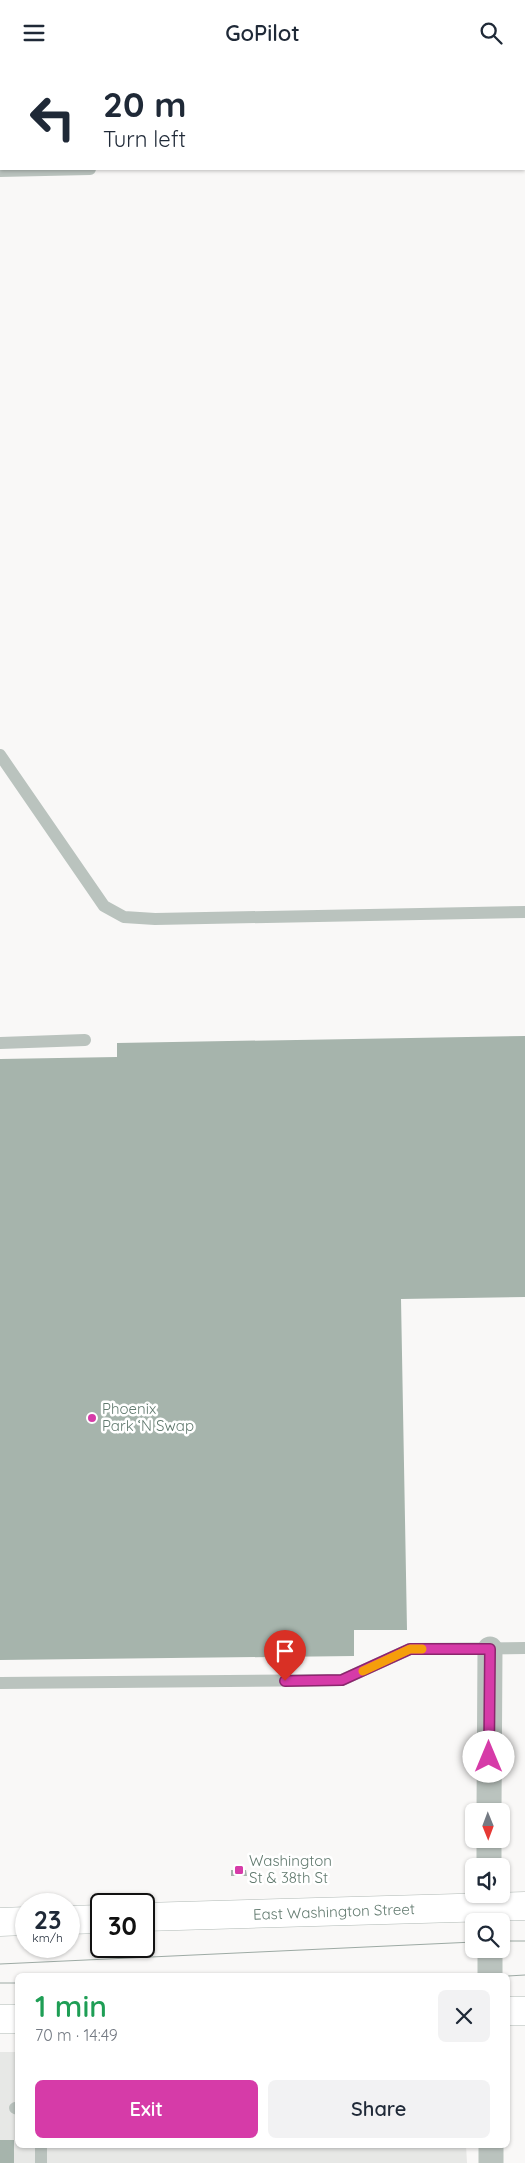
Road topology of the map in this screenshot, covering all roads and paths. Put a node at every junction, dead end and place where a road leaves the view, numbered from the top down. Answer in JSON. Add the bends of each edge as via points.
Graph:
{"nodes":[{"id":1,"x":45,"y":170,"type":"edge"},
{"id":2,"x":0,"y":171,"type":"edge"},
{"id":3,"x":0,"y":755,"type":"edge"},
{"id":4,"x":525,"y":913,"type":"edge"},
{"id":5,"x":85,"y":1040,"type":"dead end"},
{"id":6,"x":0,"y":1043,"type":"edge"},
{"id":7,"x":525,"y":1648,"type":"edge"},
{"id":8,"x":490,"y":1649,"type":"junction"},
{"id":9,"x":0,"y":1683,"type":"edge"},
{"id":10,"x":489,"y":1803,"type":"edge"},
{"id":11,"x":525,"y":1905,"type":"edge"},
{"id":12,"x":490,"y":1908,"type":"edge"},
{"id":13,"x":155,"y":1917,"type":"edge"},
{"id":14,"x":15,"y":1921,"type":"edge"},
{"id":15,"x":0,"y":1922,"type":"edge"},
{"id":16,"x":490,"y":1958,"type":"edge"},
{"id":17,"x":490,"y":1973,"type":"edge"},
{"id":18,"x":510,"y":2011,"type":"edge"},
{"id":19,"x":525,"y":2011,"type":"edge"},
{"id":20,"x":0,"y":2019,"type":"edge"},
{"id":21,"x":15,"y":2019,"type":"edge"},
{"id":22,"x":41,"y":2148,"type":"edge"},
{"id":23,"x":491,"y":2148,"type":"edge"},
{"id":24,"x":40,"y":2163,"type":"edge"},
{"id":25,"x":491,"y":2163,"type":"edge"}],
"edges":[{"from":1,"to":2,"type":"lane"},
{"from":3,"to":4,"type":"lane","via":[[104,906],[124,917]]},
{"from":5,"to":6,"type":"lane"},
{"from":7,"to":8,"type":"lane"},
{"from":8,"to":9,"type":"lane","via":[[410,1649],[342,1680]]},
{"from":8,"to":10,"type":"street"},
{"from":11,"to":12,"type":"main road","name":"East Washington Street"},
{"from":12,"to":13,"type":"main road","name":"East Washington Street"},
{"from":14,"to":15,"type":"main road"},
{"from":16,"to":17,"type":"street"},
{"from":18,"to":19,"type":"main road"},
{"from":20,"to":21,"type":"main road"},
{"from":22,"to":24,"type":"lane"},
{"from":23,"to":25,"type":"street"}]}
